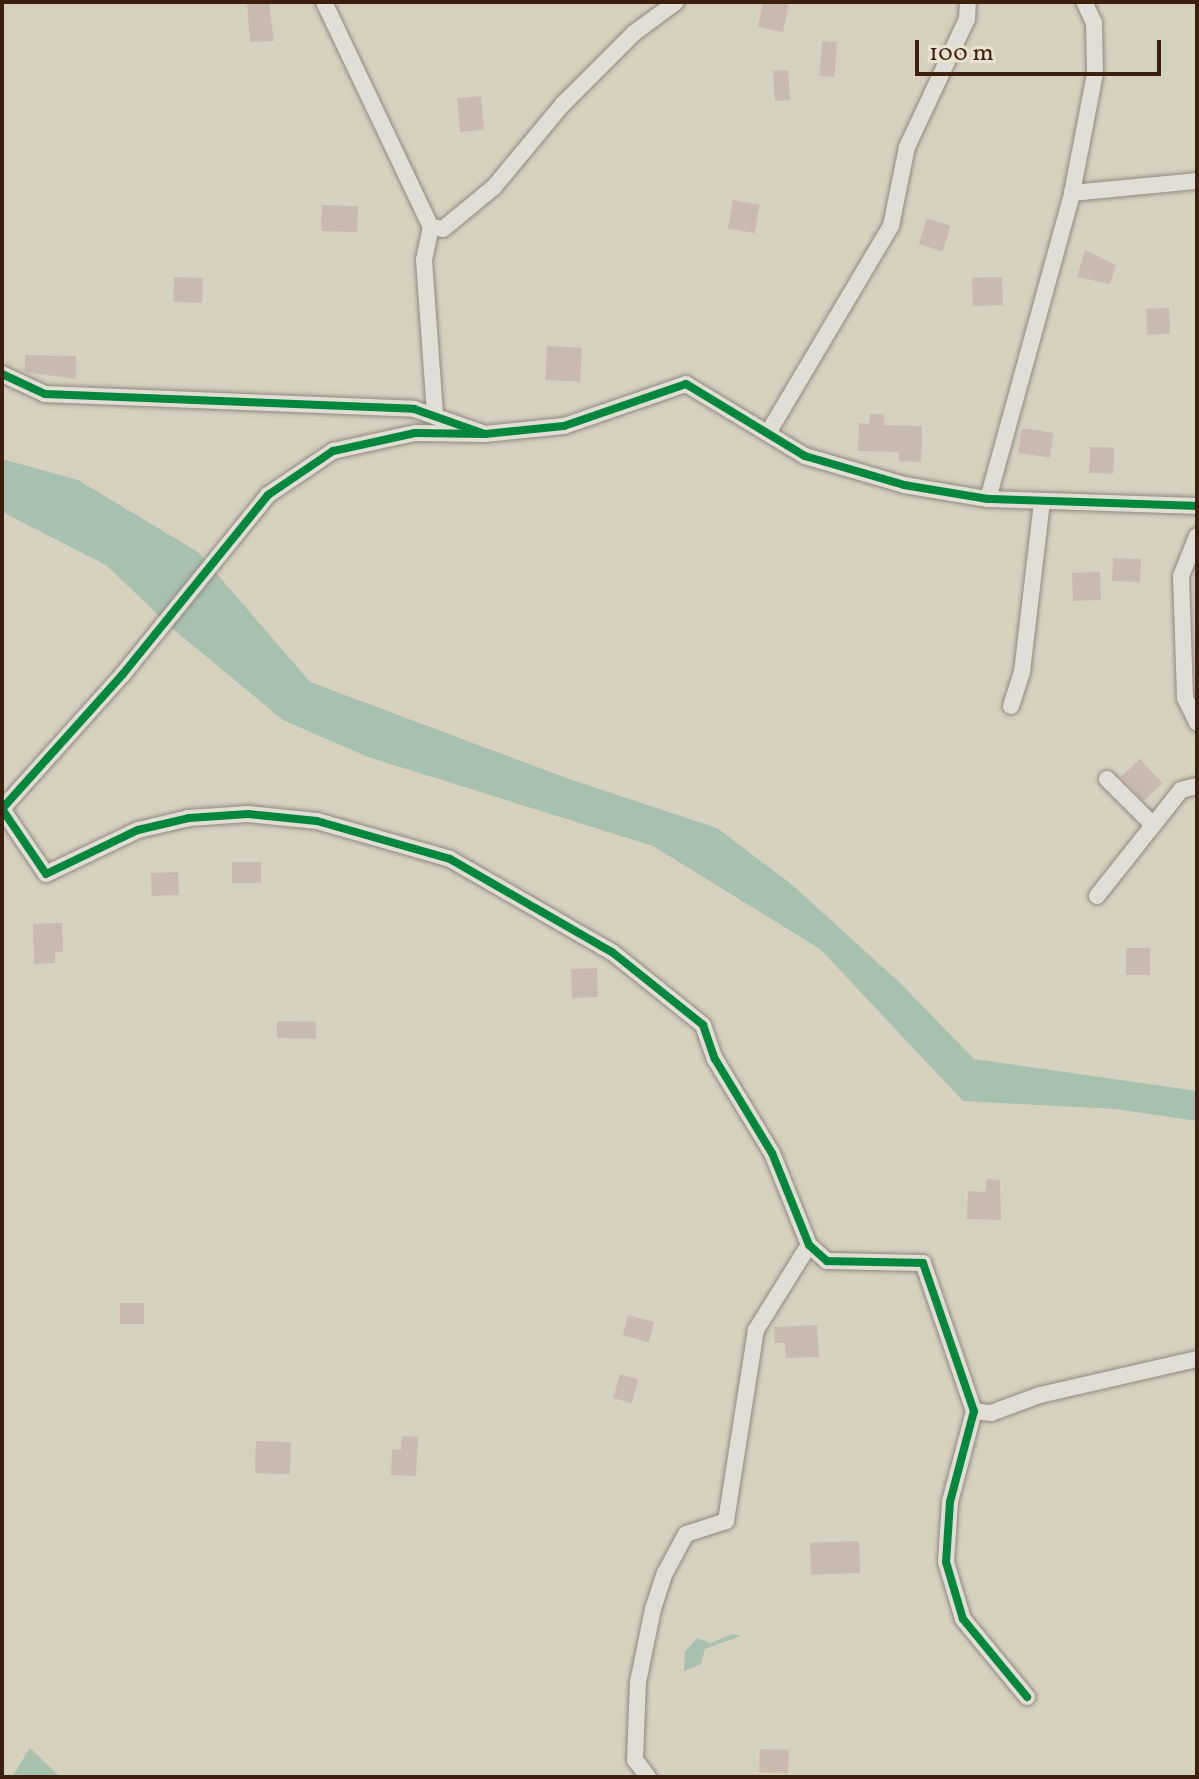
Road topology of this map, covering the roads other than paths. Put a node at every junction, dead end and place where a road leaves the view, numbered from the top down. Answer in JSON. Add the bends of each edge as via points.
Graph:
{"nodes":[{"id":1,"x":324,"y":2,"type":"edge"},
{"id":2,"x":676,"y":2,"type":"edge"},
{"id":3,"x":968,"y":2,"type":"edge"},
{"id":4,"x":1084,"y":2,"type":"edge"},
{"id":5,"x":659,"y":8,"type":"edge"},
{"id":6,"x":1197,"y":181,"type":"edge"},
{"id":7,"x":1072,"y":193,"type":"junction"},
{"id":8,"x":437,"y":228,"type":"junction"},
{"id":9,"x":2,"y":374,"type":"edge"},
{"id":10,"x":435,"y":414,"type":"junction"},
{"id":11,"x":768,"y":433,"type":"junction"},
{"id":12,"x":485,"y":434,"type":"junction"},
{"id":13,"x":988,"y":499,"type":"junction"},
{"id":14,"x":1042,"y":501,"type":"junction"},
{"id":15,"x":1197,"y":506,"type":"edge"},
{"id":16,"x":1197,"y":536,"type":"edge"},
{"id":17,"x":1011,"y":706,"type":"dead end"},
{"id":18,"x":1197,"y":723,"type":"edge"},
{"id":19,"x":1107,"y":779,"type":"dead end"},
{"id":20,"x":1197,"y":786,"type":"edge"},
{"id":21,"x":1153,"y":825,"type":"junction"},
{"id":22,"x":1097,"y":896,"type":"dead end"},
{"id":23,"x":809,"y":1245,"type":"junction"},
{"id":24,"x":1197,"y":1359,"type":"edge"},
{"id":25,"x":974,"y":1411,"type":"junction"},
{"id":26,"x":1027,"y":1697,"type":"dead end"},
{"id":27,"x":648,"y":1777,"type":"edge"}],
"edges":[{"from":1,"to":8,"type":"street"},
{"from":2,"to":5,"type":"street"},
{"from":3,"to":11,"type":"street","via":[[967,19],[907,147],[891,226]]},
{"from":4,"to":7,"type":"street","via":[[1094,23],[1095,74]]},
{"from":5,"to":8,"type":"street","via":[[563,104],[494,187]]},
{"from":6,"to":7,"type":"street"},
{"from":7,"to":13,"type":"street"},
{"from":8,"to":10,"type":"street","via":[[427,249]]},
{"from":9,"to":10,"type":"street","via":[[45,394]]},
{"from":10,"to":12,"type":"street"},
{"from":11,"to":12,"type":"street","via":[[686,384],[564,426]]},
{"from":11,"to":13,"type":"street","via":[[805,456],[904,485]]},
{"from":12,"to":23,"type":"street","via":[[415,433],[333,451],[268,495],[123,674],[2,809],[46,874],[138,830],[189,818],[248,814],[317,821],[450,859],[612,952],[703,1025],[715,1059],[772,1153]]},
{"from":13,"to":14,"type":"street"},
{"from":14,"to":15,"type":"street"},
{"from":14,"to":17,"type":"street","via":[[1022,672]]},
{"from":16,"to":18,"type":"street","via":[[1181,576],[1185,698]]},
{"from":19,"to":21,"type":"street"},
{"from":20,"to":21,"type":"street","via":[[1181,790]]},
{"from":21,"to":22,"type":"street"},
{"from":23,"to":25,"type":"street","via":[[827,1261],[923,1263]]},
{"from":23,"to":27,"type":"street","via":[[756,1330],[726,1521],[686,1534],[653,1609],[638,1682],[635,1760]]},
{"from":24,"to":25,"type":"street","via":[[1040,1395],[991,1413]]},
{"from":25,"to":26,"type":"street","via":[[950,1502],[946,1562],[963,1619]]}]}
